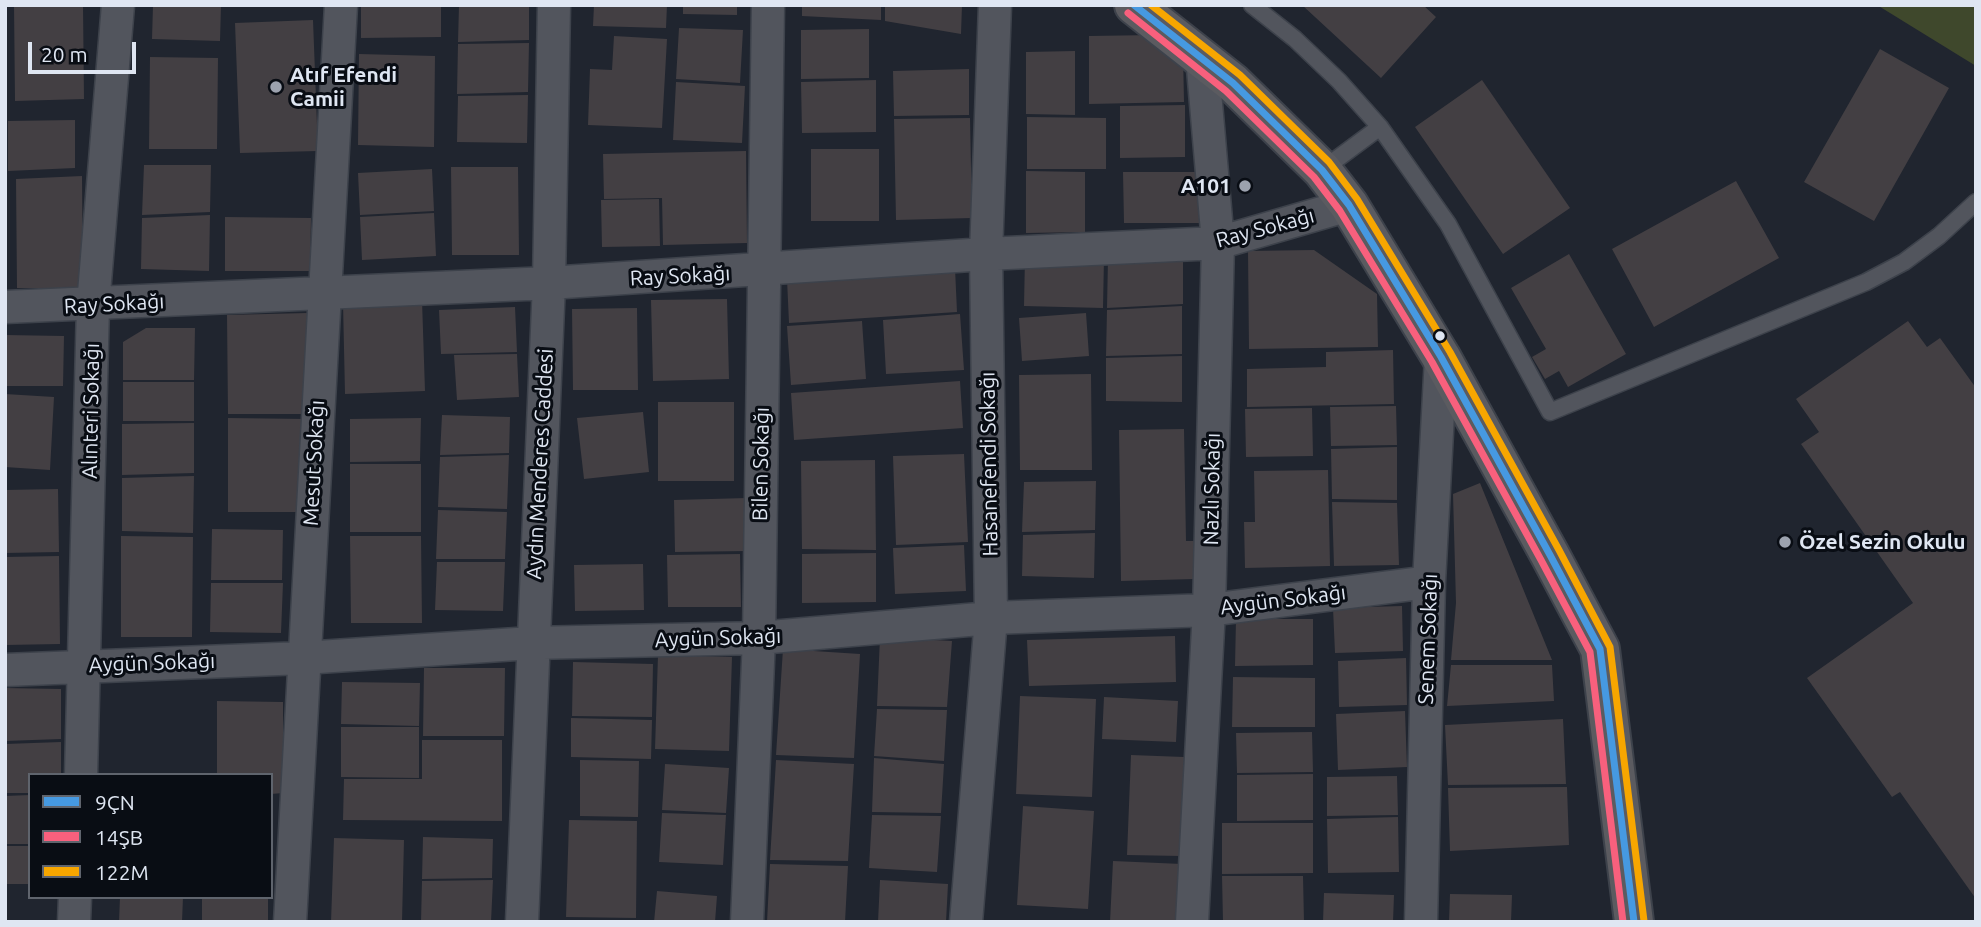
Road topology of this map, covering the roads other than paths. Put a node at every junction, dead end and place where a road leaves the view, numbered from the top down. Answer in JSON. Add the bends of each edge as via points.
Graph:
{"nodes":[{"id":1,"x":118,"y":5,"type":"edge"},
{"id":2,"x":341,"y":5,"type":"edge"},
{"id":3,"x":554,"y":5,"type":"edge"},
{"id":4,"x":768,"y":5,"type":"edge"},
{"id":5,"x":995,"y":5,"type":"edge"},
{"id":6,"x":1134,"y":5,"type":"edge"},
{"id":7,"x":1252,"y":5,"type":"edge"},
{"id":8,"x":1202,"y":57,"type":"junction"},
{"id":9,"x":1380,"y":127,"type":"junction"},
{"id":10,"x":1322,"y":170,"type":"junction"},
{"id":11,"x":1976,"y":202,"type":"edge"},
{"id":12,"x":1349,"y":205,"type":"junction"},
{"id":13,"x":1218,"y":243,"type":"junction"},
{"id":14,"x":986,"y":254,"type":"junction"},
{"id":15,"x":763,"y":271,"type":"junction"},
{"id":16,"x":549,"y":283,"type":"junction"},
{"id":17,"x":324,"y":293,"type":"junction"},
{"id":18,"x":93,"y":305,"type":"junction"},
{"id":19,"x":5,"y":307,"type":"edge"},
{"id":20,"x":1441,"y":357,"type":"junction"},
{"id":21,"x":1429,"y":582,"type":"junction"},
{"id":22,"x":1209,"y":610,"type":"junction"},
{"id":23,"x":991,"y":618,"type":"junction"},
{"id":24,"x":759,"y":638,"type":"junction"},
{"id":25,"x":532,"y":643,"type":"junction"},
{"id":26,"x":303,"y":658,"type":"junction"},
{"id":27,"x":86,"y":664,"type":"junction"},
{"id":28,"x":5,"y":670,"type":"edge"},
{"id":29,"x":81,"y":773,"type":"edge"},
{"id":30,"x":75,"y":899,"type":"edge"},
{"id":31,"x":74,"y":922,"type":"edge"},
{"id":32,"x":290,"y":922,"type":"edge"},
{"id":33,"x":522,"y":922,"type":"edge"},
{"id":34,"x":747,"y":922,"type":"edge"},
{"id":35,"x":966,"y":922,"type":"edge"},
{"id":36,"x":1192,"y":922,"type":"edge"},
{"id":37,"x":1421,"y":922,"type":"edge"},
{"id":38,"x":1634,"y":922,"type":"edge"}],
"edges":[{"from":1,"to":18,"type":"street","name":"Alınteri Sokağı"},
{"from":2,"to":17,"type":"street","name":"Mesut Sokağı"},
{"from":3,"to":16,"type":"street","name":"Aydın Menderes Caddesi"},
{"from":4,"to":15,"type":"street","name":"Bilen Sokağı"},
{"from":5,"to":14,"type":"street","name":"Hasanefendi Sokağı"},
{"from":6,"to":8,"type":"street"},
{"from":7,"to":9,"type":"lane","via":[[1331,72]]},
{"from":8,"to":10,"type":"street"},
{"from":8,"to":13,"type":"street","name":"Nazlı Sokağı"},
{"from":9,"to":10,"type":"lane"},
{"from":9,"to":11,"type":"lane","via":[[1448,223],[1550,412],[1866,282],[1904,262]]},
{"from":10,"to":12,"type":"street"},
{"from":12,"to":13,"type":"street","name":"Ray Sokağı"},
{"from":12,"to":20,"type":"street"},
{"from":13,"to":14,"type":"street","name":"Ray Sokağı"},
{"from":13,"to":22,"type":"street","name":"Nazlı Sokağı"},
{"from":14,"to":15,"type":"street","name":"Ray Sokağı"},
{"from":14,"to":23,"type":"street","name":"Hasanefendi Sokağı"},
{"from":15,"to":16,"type":"street","name":"Ray Sokağı"},
{"from":15,"to":24,"type":"street","name":"Bilen Sokağı"},
{"from":16,"to":17,"type":"street","name":"Ray Sokağı"},
{"from":16,"to":25,"type":"street","name":"Aydın Menderes Caddesi"},
{"from":17,"to":18,"type":"street","name":"Ray Sokağı"},
{"from":17,"to":26,"type":"street","name":"Mesut Sokağı"},
{"from":18,"to":19,"type":"street","name":"Ray Sokağı"},
{"from":18,"to":27,"type":"street","name":"Alınteri Sokağı"},
{"from":20,"to":21,"type":"street","name":"Senem Sokağı"},
{"from":20,"to":38,"type":"street","via":[[1600,649]]},
{"from":21,"to":22,"type":"street","name":"Aygün Sokağı"},
{"from":21,"to":37,"type":"street","name":"Senem Sokağı"},
{"from":22,"to":23,"type":"street","name":"Aygün Sokağı"},
{"from":22,"to":36,"type":"street","name":"Nazlı Sokağı"},
{"from":23,"to":24,"type":"street","name":"Aygün Sokağı"},
{"from":23,"to":35,"type":"street","name":"Hasanefendi Sokağı"},
{"from":24,"to":25,"type":"street","name":"Aygün Sokağı"},
{"from":24,"to":34,"type":"street","name":"Bilen Sokağı"},
{"from":25,"to":26,"type":"street","name":"Aygün Sokağı"},
{"from":25,"to":33,"type":"street","name":"Aydın Menderes Caddesi"},
{"from":26,"to":27,"type":"street","name":"Aygün Sokağı"},
{"from":26,"to":32,"type":"street","name":"Mesut Sokağı"},
{"from":27,"to":28,"type":"street","name":"Aygün Sokağı"},
{"from":27,"to":29,"type":"street","name":"Alınteri Sokağı"},
{"from":30,"to":31,"type":"street"}]}
